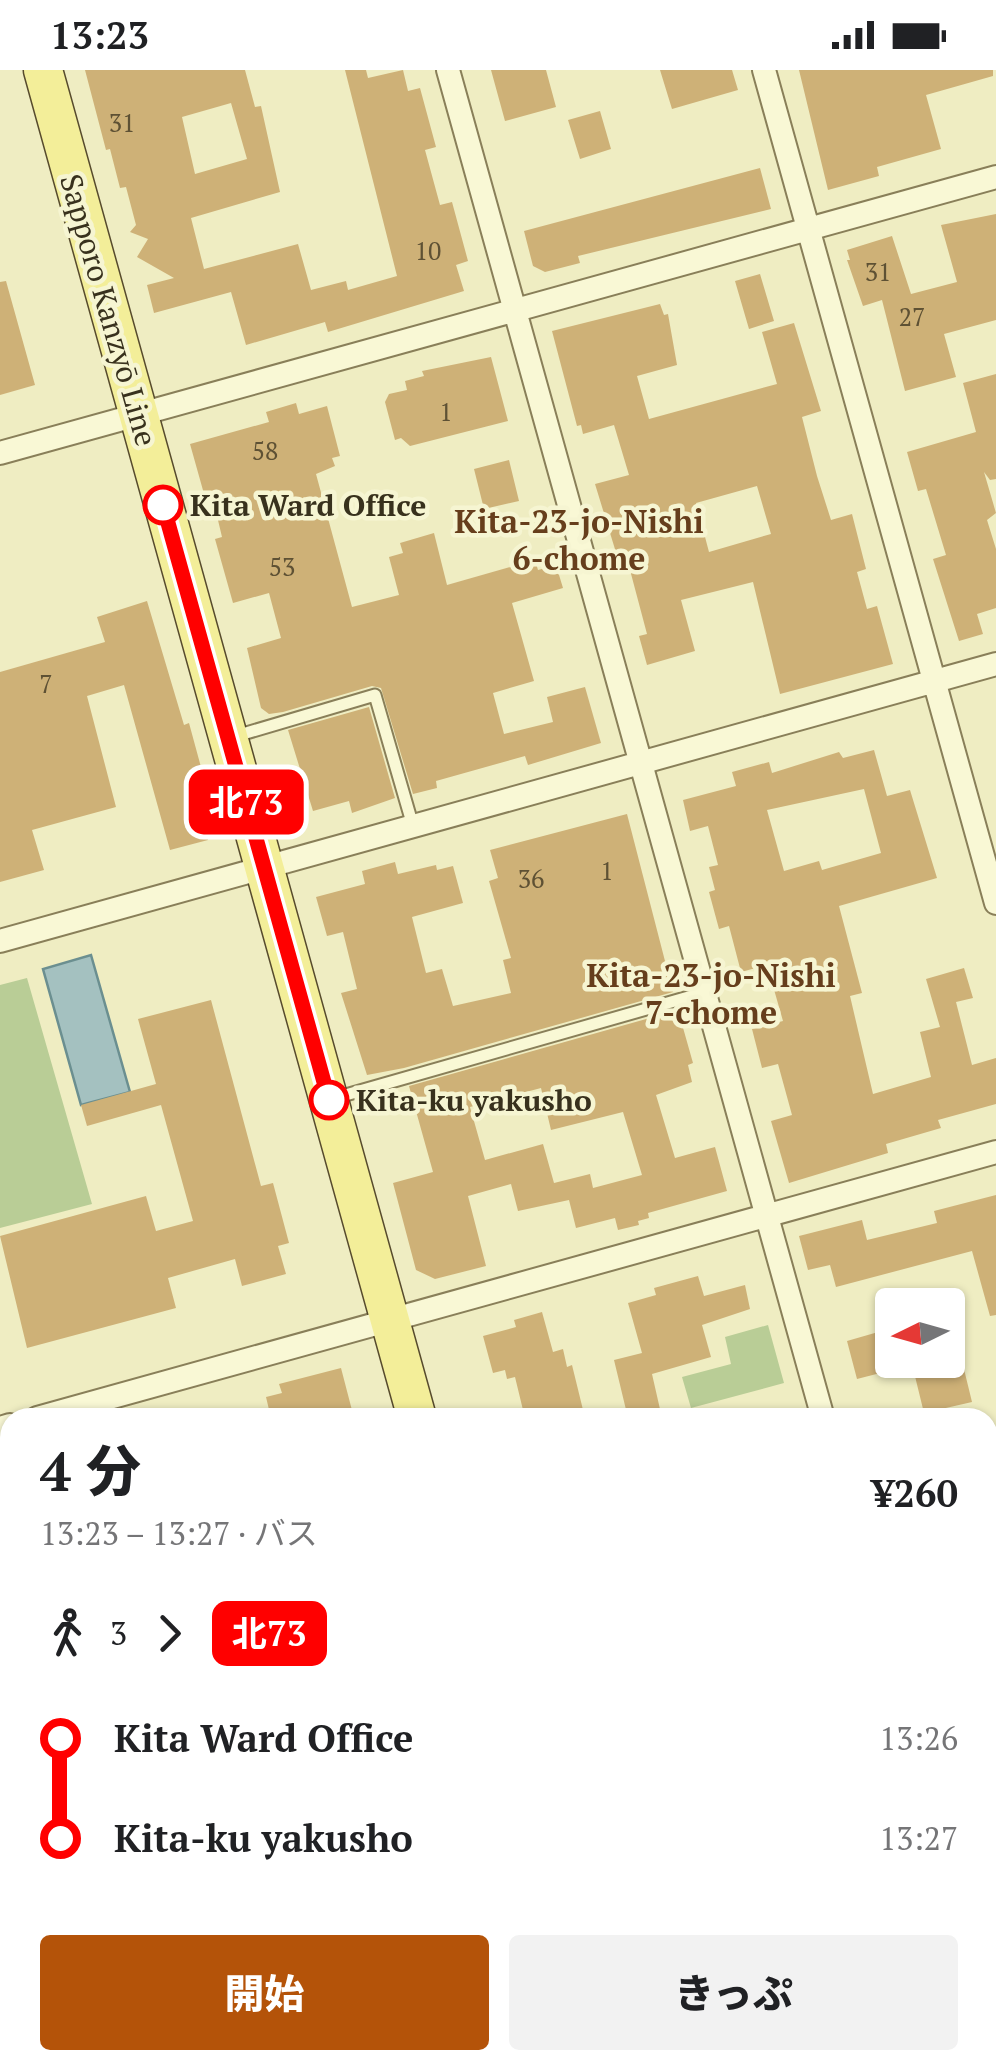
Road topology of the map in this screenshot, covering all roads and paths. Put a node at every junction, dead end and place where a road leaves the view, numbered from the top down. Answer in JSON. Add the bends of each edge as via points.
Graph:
{"nodes":[{"id":1,"x":43,"y":70,"type":"edge"},
{"id":2,"x":448,"y":70,"type":"edge"},
{"id":3,"x":764,"y":70,"type":"edge"},
{"id":4,"x":996,"y":177,"type":"edge"},
{"id":5,"x":809,"y":228,"type":"junction"},
{"id":6,"x":515,"y":310,"type":"junction"},
{"id":7,"x":138,"y":415,"type":"junction"},
{"id":8,"x":0,"y":454,"type":"edge"},
{"id":9,"x":996,"y":664,"type":"edge"},
{"id":10,"x":934,"y":681,"type":"junction"},
{"id":11,"x":228,"y":738,"type":"junction"},
{"id":12,"x":640,"y":762,"type":"junction"},
{"id":13,"x":413,"y":826,"type":"junction"},
{"id":14,"x":264,"y":867,"type":"junction"},
{"id":15,"x":996,"y":904,"type":"edge"},
{"id":16,"x":0,"y":941,"type":"edge"},
{"id":17,"x":706,"y":992,"type":"junction"},
{"id":18,"x":329,"y":1100,"type":"junction"},
{"id":19,"x":996,"y":1152,"type":"edge"},
{"id":20,"x":768,"y":1215,"type":"junction"},
{"id":21,"x":390,"y":1320,"type":"junction"},
{"id":22,"x":73,"y":1408,"type":"edge"},
{"id":23,"x":415,"y":1408,"type":"edge"},
{"id":24,"x":820,"y":1408,"type":"edge"}],
"edges":[{"from":1,"to":7,"type":"main road","name":"Sapporo Kanzyō Line"},
{"from":2,"to":6,"type":"street"},
{"from":3,"to":5,"type":"street"},
{"from":4,"to":5,"type":"street"},
{"from":5,"to":6,"type":"street"},
{"from":5,"to":10,"type":"street"},
{"from":6,"to":7,"type":"street"},
{"from":6,"to":12,"type":"street"},
{"from":7,"to":8,"type":"street"},
{"from":7,"to":11,"type":"main road","name":"Sapporo Kanzyō Line"},
{"from":9,"to":10,"type":"street"},
{"from":10,"to":12,"type":"street"},
{"from":10,"to":15,"type":"street"},
{"from":11,"to":13,"type":"lane","via":[[374,695]]},
{"from":11,"to":14,"type":"main road","name":"Sapporo Kanzyō Line"},
{"from":12,"to":13,"type":"street"},
{"from":12,"to":17,"type":"street"},
{"from":13,"to":14,"type":"street"},
{"from":14,"to":16,"type":"street"},
{"from":14,"to":18,"type":"main road","name":"Sapporo Kanzyō Line"},
{"from":17,"to":18,"type":"lane"},
{"from":17,"to":20,"type":"street"},
{"from":18,"to":21,"type":"main road","name":"Sapporo Kanzyō Line"},
{"from":19,"to":20,"type":"street"},
{"from":20,"to":21,"type":"street"},
{"from":20,"to":24,"type":"street"},
{"from":21,"to":22,"type":"street"},
{"from":21,"to":23,"type":"main road","name":"Sapporo Kanzyō Line"}]}
